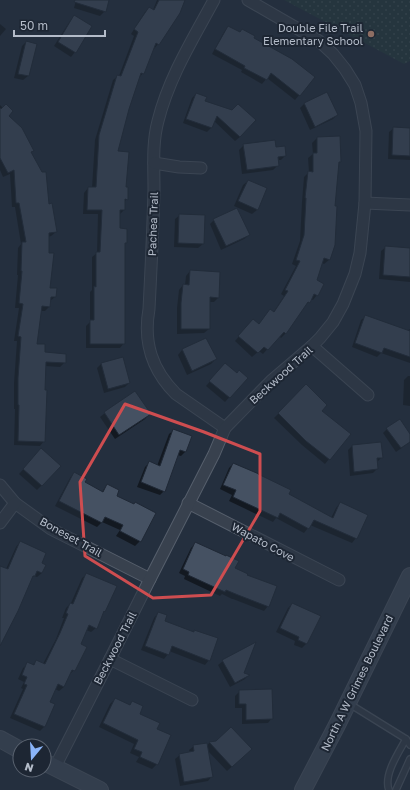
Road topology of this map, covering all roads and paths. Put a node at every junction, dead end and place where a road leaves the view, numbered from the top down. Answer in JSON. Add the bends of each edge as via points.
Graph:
{"nodes":[{"id":1,"x":214,"y":0,"type":"edge"},
{"id":2,"x":248,"y":0,"type":"edge"},
{"id":3,"x":154,"y":163,"type":"junction"},
{"id":4,"x":201,"y":168,"type":"dead end"},
{"id":5,"x":365,"y":203,"type":"junction"},
{"id":6,"x":410,"y":206,"type":"edge"},
{"id":7,"x":312,"y":346,"type":"junction"},
{"id":8,"x":368,"y":395,"type":"dead end"},
{"id":9,"x":224,"y":428,"type":"junction"},
{"id":10,"x":0,"y":485,"type":"edge"},
{"id":11,"x":15,"y":503,"type":"junction"},
{"id":12,"x":188,"y":504,"type":"junction"},
{"id":13,"x":0,"y":523,"type":"edge"},
{"id":14,"x":410,"y":576,"type":"edge"},
{"id":15,"x":150,"y":579,"type":"junction"},
{"id":16,"x":339,"y":580,"type":"dead end"},
{"id":17,"x":110,"y":659,"type":"junction"},
{"id":18,"x":192,"y":700,"type":"dead end"},
{"id":19,"x":348,"y":703,"type":"junction"},
{"id":20,"x":0,"y":739,"type":"edge"},
{"id":21,"x":406,"y":739,"type":"junction"},
{"id":22,"x":12,"y":746,"type":"edge"},
{"id":23,"x":410,"y":746,"type":"edge"},
{"id":24,"x":52,"y":760,"type":"edge"},
{"id":25,"x":410,"y":760,"type":"edge"},
{"id":26,"x":52,"y":766,"type":"edge"},
{"id":27,"x":100,"y":790,"type":"edge"},
{"id":28,"x":303,"y":790,"type":"edge"},
{"id":29,"x":389,"y":790,"type":"edge"},
{"id":30,"x":396,"y":790,"type":"edge"}],
"edges":[{"from":1,"to":3,"type":"street","name":"Pachea Trail","via":[[166,93],[154,142]]},
{"from":2,"to":5,"type":"street","name":"Beckwood Trail","via":[[319,41],[345,69],[357,91],[365,122]]},
{"from":3,"to":4,"type":"street"},
{"from":3,"to":9,"type":"street","name":"Pachea Trail","via":[[147,334],[152,359],[176,394]]},
{"from":5,"to":6,"type":"street"},
{"from":5,"to":7,"type":"street","name":"Beckwood Trail","via":[[360,253],[352,284],[333,322]]},
{"from":7,"to":8,"type":"street"},
{"from":7,"to":9,"type":"street","name":"Beckwood Trail"},
{"from":9,"to":12,"type":"street","name":"Beckwood Trail","via":[[214,454]]},
{"from":10,"to":11,"type":"street","name":"Boneset Trail"},
{"from":11,"to":13,"type":"street"},
{"from":11,"to":15,"type":"street","name":"Boneset Trail","via":[[51,529]]},
{"from":12,"to":15,"type":"street","name":"Beckwood Trail"},
{"from":12,"to":16,"type":"street","name":"Wapato Cove"},
{"from":14,"to":19,"type":"main road","name":"North A W Grimes Boulevard"},
{"from":15,"to":17,"type":"street","name":"Beckwood Trail"},
{"from":17,"to":18,"type":"street"},
{"from":17,"to":24,"type":"street","name":"Beckwood Trail"},
{"from":19,"to":21,"type":"lane"},
{"from":19,"to":28,"type":"main road","name":"North A W Grimes Boulevard"},
{"from":20,"to":22,"type":"main road"},
{"from":21,"to":23,"type":"lane"},
{"from":21,"to":29,"type":"lane","via":[[388,774]]},
{"from":25,"to":30,"type":"lane"},
{"from":26,"to":27,"type":"main road"}]}
